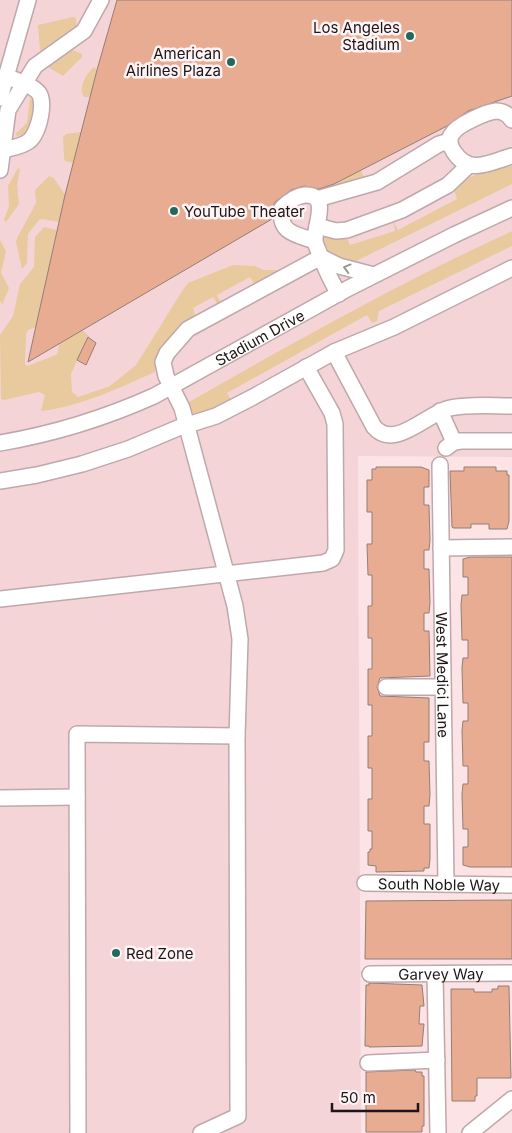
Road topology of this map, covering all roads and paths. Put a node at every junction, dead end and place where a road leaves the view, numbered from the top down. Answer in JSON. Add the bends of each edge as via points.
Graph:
{"nodes":[{"id":1,"x":28,"y":0,"type":"edge"},
{"id":2,"x":101,"y":0,"type":"edge"},
{"id":3,"x":5,"y":76,"type":"junction"},
{"id":4,"x":24,"y":84,"type":"junction"},
{"id":5,"x":0,"y":98,"type":"edge"},
{"id":6,"x":512,"y":120,"type":"edge"},
{"id":7,"x":450,"y":141,"type":"junction"},
{"id":8,"x":1,"y":151,"type":"edge"},
{"id":9,"x":512,"y":156,"type":"edge"},
{"id":10,"x":468,"y":166,"type":"junction"},
{"id":11,"x":0,"y":170,"type":"edge"},
{"id":12,"x":317,"y":199,"type":"junction"},
{"id":13,"x":512,"y":208,"type":"edge"},
{"id":14,"x":316,"y":234,"type":"junction"},
{"id":15,"x":321,"y":257,"type":"junction"},
{"id":16,"x":512,"y":268,"type":"edge"},
{"id":17,"x":374,"y":275,"type":"junction"},
{"id":18,"x":339,"y":294,"type":"junction"},
{"id":19,"x":334,"y":352,"type":"junction"},
{"id":20,"x":306,"y":367,"type":"junction"},
{"id":21,"x":172,"y":387,"type":"junction"},
{"id":22,"x":512,"y":406,"type":"edge"},
{"id":23,"x":440,"y":412,"type":"junction"},
{"id":24,"x":186,"y":425,"type":"junction"},
{"id":25,"x":512,"y":441,"type":"edge"},
{"id":26,"x":0,"y":443,"type":"edge"},
{"id":27,"x":440,"y":465,"type":"dead end"},
{"id":28,"x":0,"y":481,"type":"edge"},
{"id":29,"x":512,"y":547,"type":"edge"},
{"id":30,"x":441,"y":548,"type":"junction"},
{"id":31,"x":226,"y":574,"type":"junction"},
{"id":32,"x":0,"y":599,"type":"edge"},
{"id":33,"x":443,"y":686,"type":"junction"},
{"id":34,"x":386,"y":687,"type":"dead end"},
{"id":35,"x":237,"y":736,"type":"junction"},
{"id":36,"x":77,"y":797,"type":"junction"},
{"id":37,"x":0,"y":798,"type":"edge"},
{"id":38,"x":365,"y":882,"type":"dead end"},
{"id":39,"x":446,"y":884,"type":"junction"},
{"id":40,"x":512,"y":884,"type":"edge"},
{"id":41,"x":512,"y":973,"type":"edge"},
{"id":42,"x":370,"y":974,"type":"dead end"},
{"id":43,"x":436,"y":974,"type":"junction"},
{"id":44,"x":437,"y":1060,"type":"junction"},
{"id":45,"x":368,"y":1062,"type":"dead end"},
{"id":46,"x":512,"y":1099,"type":"edge"},
{"id":47,"x":78,"y":1133,"type":"edge"},
{"id":48,"x":201,"y":1133,"type":"edge"},
{"id":49,"x":438,"y":1133,"type":"edge"},
{"id":50,"x":470,"y":1133,"type":"edge"}],
"edges":[{"from":1,"to":3,"type":"street"},
{"from":2,"to":4,"type":"street","via":[[84,31],[35,66]]},
{"from":3,"to":4,"type":"street"},
{"from":3,"to":5,"type":"street"},
{"from":4,"to":8,"type":"street","via":[[8,110]]},
{"from":4,"to":8,"type":"street","via":[[39,92],[43,99],[36,131],[25,144]]},
{"from":6,"to":7,"type":"street","via":[[502,112],[490,112],[455,129]]},
{"from":7,"to":10,"type":"street","via":[[453,150]]},
{"from":7,"to":12,"type":"street","via":[[372,184]]},
{"from":8,"to":11,"type":"street"},
{"from":9,"to":10,"type":"street"},
{"from":10,"to":14,"type":"street","via":[[448,185],[402,210],[347,230]]},
{"from":12,"to":14,"type":"street","via":[[320,211]]},
{"from":12,"to":14,"type":"street","via":[[310,195],[293,199],[282,208],[280,216],[284,228],[290,232]]},
{"from":13,"to":17,"type":"street","name":"Stadium Drive"},
{"from":14,"to":15,"type":"street"},
{"from":17,"to":15,"type":"street","one_way":true,"via":[[339,266]]},
{"from":15,"to":18,"type":"street","via":[[328,278]]},
{"from":15,"to":21,"type":"street","via":[[188,329],[164,358],[164,369]]},
{"from":16,"to":19,"type":"street","via":[[394,327]]},
{"from":17,"to":18,"type":"street","name":"Stadium Drive"},
{"from":18,"to":21,"type":"street","name":"Stadium Drive"},
{"from":19,"to":20,"type":"street"},
{"from":19,"to":23,"type":"street","via":[[380,433],[402,433]]},
{"from":20,"to":24,"type":"street","via":[[226,412]]},
{"from":20,"to":31,"type":"street","via":[[335,424],[335,555],[323,563]]},
{"from":21,"to":24,"type":"street"},
{"from":21,"to":26,"type":"street","name":"Stadium Drive","via":[[86,422]]},
{"from":22,"to":23,"type":"street","via":[[463,406]]},
{"from":23,"to":25,"type":"street","via":[[450,445]]},
{"from":24,"to":28,"type":"street","via":[[82,464]]},
{"from":24,"to":31,"type":"street"},
{"from":27,"to":30,"type":"street","name":"West Medici Lane"},
{"from":29,"to":30,"type":"street"},
{"from":30,"to":33,"type":"street","name":"West Medici Lane"},
{"from":31,"to":32,"type":"street"},
{"from":31,"to":35,"type":"street","via":[[239,631]]},
{"from":33,"to":34,"type":"street"},
{"from":33,"to":39,"type":"street","name":"West Medici Lane"},
{"from":35,"to":36,"type":"street","via":[[77,734]]},
{"from":35,"to":48,"type":"street","via":[[238,1116]]},
{"from":36,"to":37,"type":"street"},
{"from":36,"to":47,"type":"street"},
{"from":38,"to":39,"type":"street","name":"South Noble Way"},
{"from":39,"to":40,"type":"street","name":"South Noble Way"},
{"from":41,"to":43,"type":"street","name":"Garvey Way"},
{"from":42,"to":43,"type":"street","name":"Garvey Way"},
{"from":43,"to":44,"type":"street"},
{"from":44,"to":45,"type":"street"},
{"from":44,"to":49,"type":"street"},
{"from":46,"to":50,"type":"street"}]}
